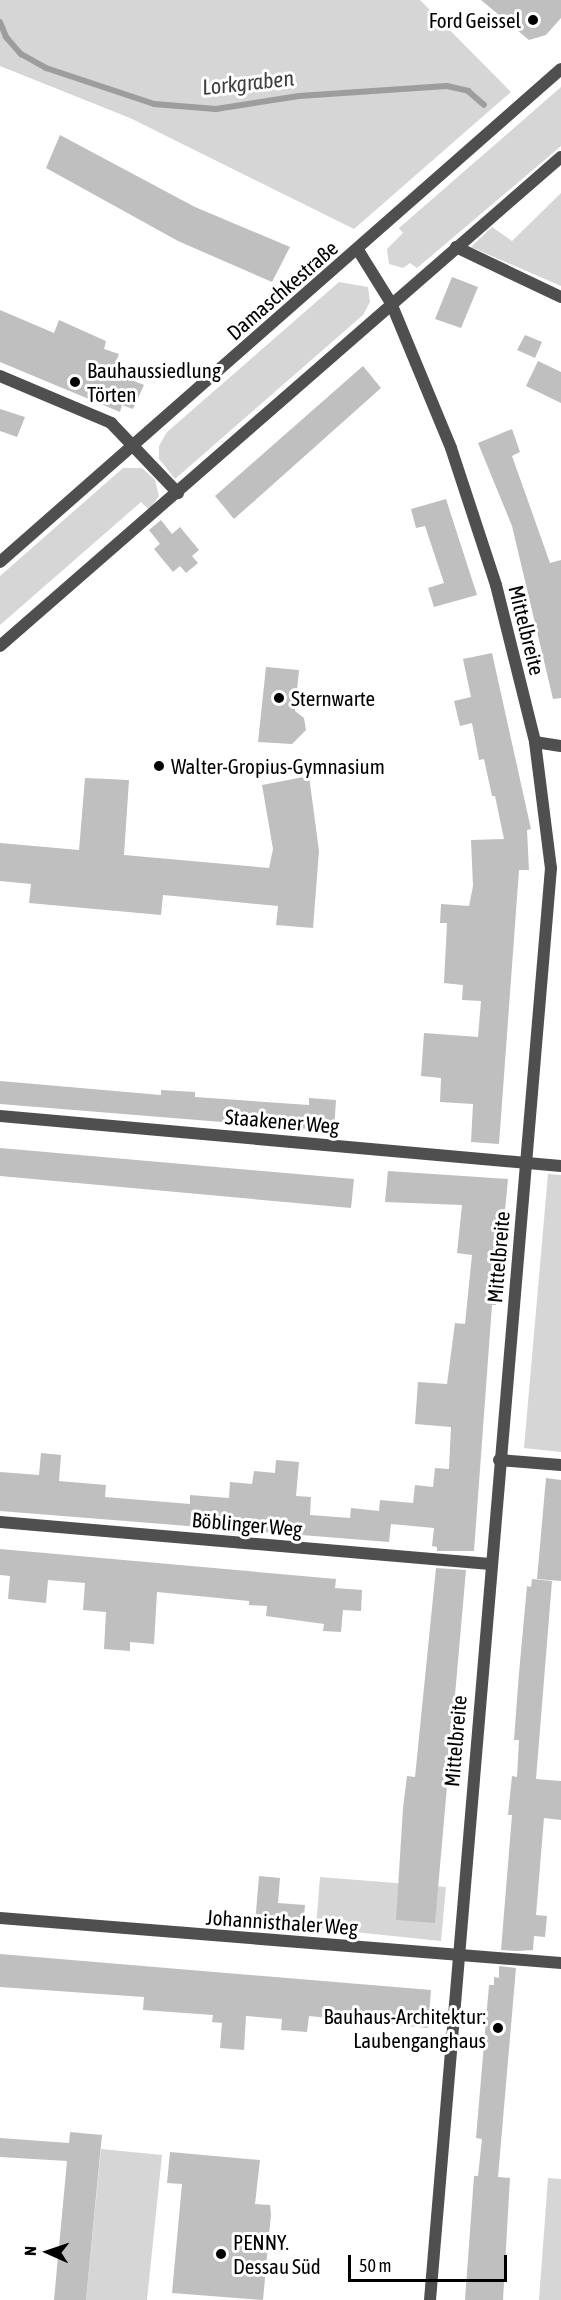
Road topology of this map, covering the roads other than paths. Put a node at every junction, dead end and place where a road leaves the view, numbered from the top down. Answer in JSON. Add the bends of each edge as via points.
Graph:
{"nodes":[{"id":1,"x":561,"y":69,"type":"edge"},
{"id":2,"x":561,"y":157,"type":"edge"},
{"id":3,"x":456,"y":247,"type":"junction"},
{"id":4,"x":357,"y":250,"type":"junction"},
{"id":5,"x":561,"y":297,"type":"edge"},
{"id":6,"x":391,"y":303,"type":"junction"},
{"id":7,"x":0,"y":376,"type":"edge"},
{"id":8,"x":134,"y":445,"type":"junction"},
{"id":9,"x":178,"y":494,"type":"junction"},
{"id":10,"x":0,"y":562,"type":"edge"},
{"id":11,"x":0,"y":646,"type":"edge"},
{"id":12,"x":535,"y":742,"type":"junction"},
{"id":13,"x":561,"y":746,"type":"edge"},
{"id":14,"x":0,"y":1116,"type":"edge"},
{"id":15,"x":527,"y":1162,"type":"junction"},
{"id":16,"x":561,"y":1166,"type":"edge"},
{"id":17,"x":499,"y":1460,"type":"junction"},
{"id":18,"x":561,"y":1465,"type":"edge"},
{"id":19,"x":0,"y":1522,"type":"edge"},
{"id":20,"x":490,"y":1564,"type":"junction"},
{"id":21,"x":0,"y":1918,"type":"edge"},
{"id":22,"x":457,"y":1955,"type":"junction"},
{"id":23,"x":561,"y":1963,"type":"edge"},
{"id":24,"x":430,"y":2300,"type":"edge"}],
"edges":[{"from":1,"to":4,"type":"street","name":"Damaschkestraße"},
{"from":2,"to":3,"type":"street"},
{"from":3,"to":5,"type":"street"},
{"from":3,"to":6,"type":"street"},
{"from":4,"to":6,"type":"street","name":"Mittelbreite"},
{"from":4,"to":8,"type":"street","name":"Damaschkestraße"},
{"from":6,"to":9,"type":"street"},
{"from":6,"to":12,"type":"street","name":"Mittelbreite","via":[[451,448],[496,585]]},
{"from":7,"to":8,"type":"street","via":[[102,419]]},
{"from":8,"to":9,"type":"street"},
{"from":8,"to":10,"type":"street","name":"Damaschkestraße"},
{"from":9,"to":11,"type":"street"},
{"from":12,"to":13,"type":"street"},
{"from":12,"to":15,"type":"street","name":"Mittelbreite","via":[[551,868]]},
{"from":14,"to":15,"type":"street","name":"Staakener Weg"},
{"from":15,"to":16,"type":"street","name":"Staakener Weg"},
{"from":15,"to":17,"type":"street","name":"Mittelbreite"},
{"from":17,"to":18,"type":"street"},
{"from":17,"to":20,"type":"street","name":"Mittelbreite"},
{"from":19,"to":20,"type":"street","name":"Böblinger Weg"},
{"from":20,"to":22,"type":"street","name":"Mittelbreite"},
{"from":21,"to":22,"type":"street","name":"Johannisthaler Weg"},
{"from":22,"to":23,"type":"street","name":"Johannisthaler Weg"},
{"from":22,"to":24,"type":"street","name":"Mittelbreite"}]}
